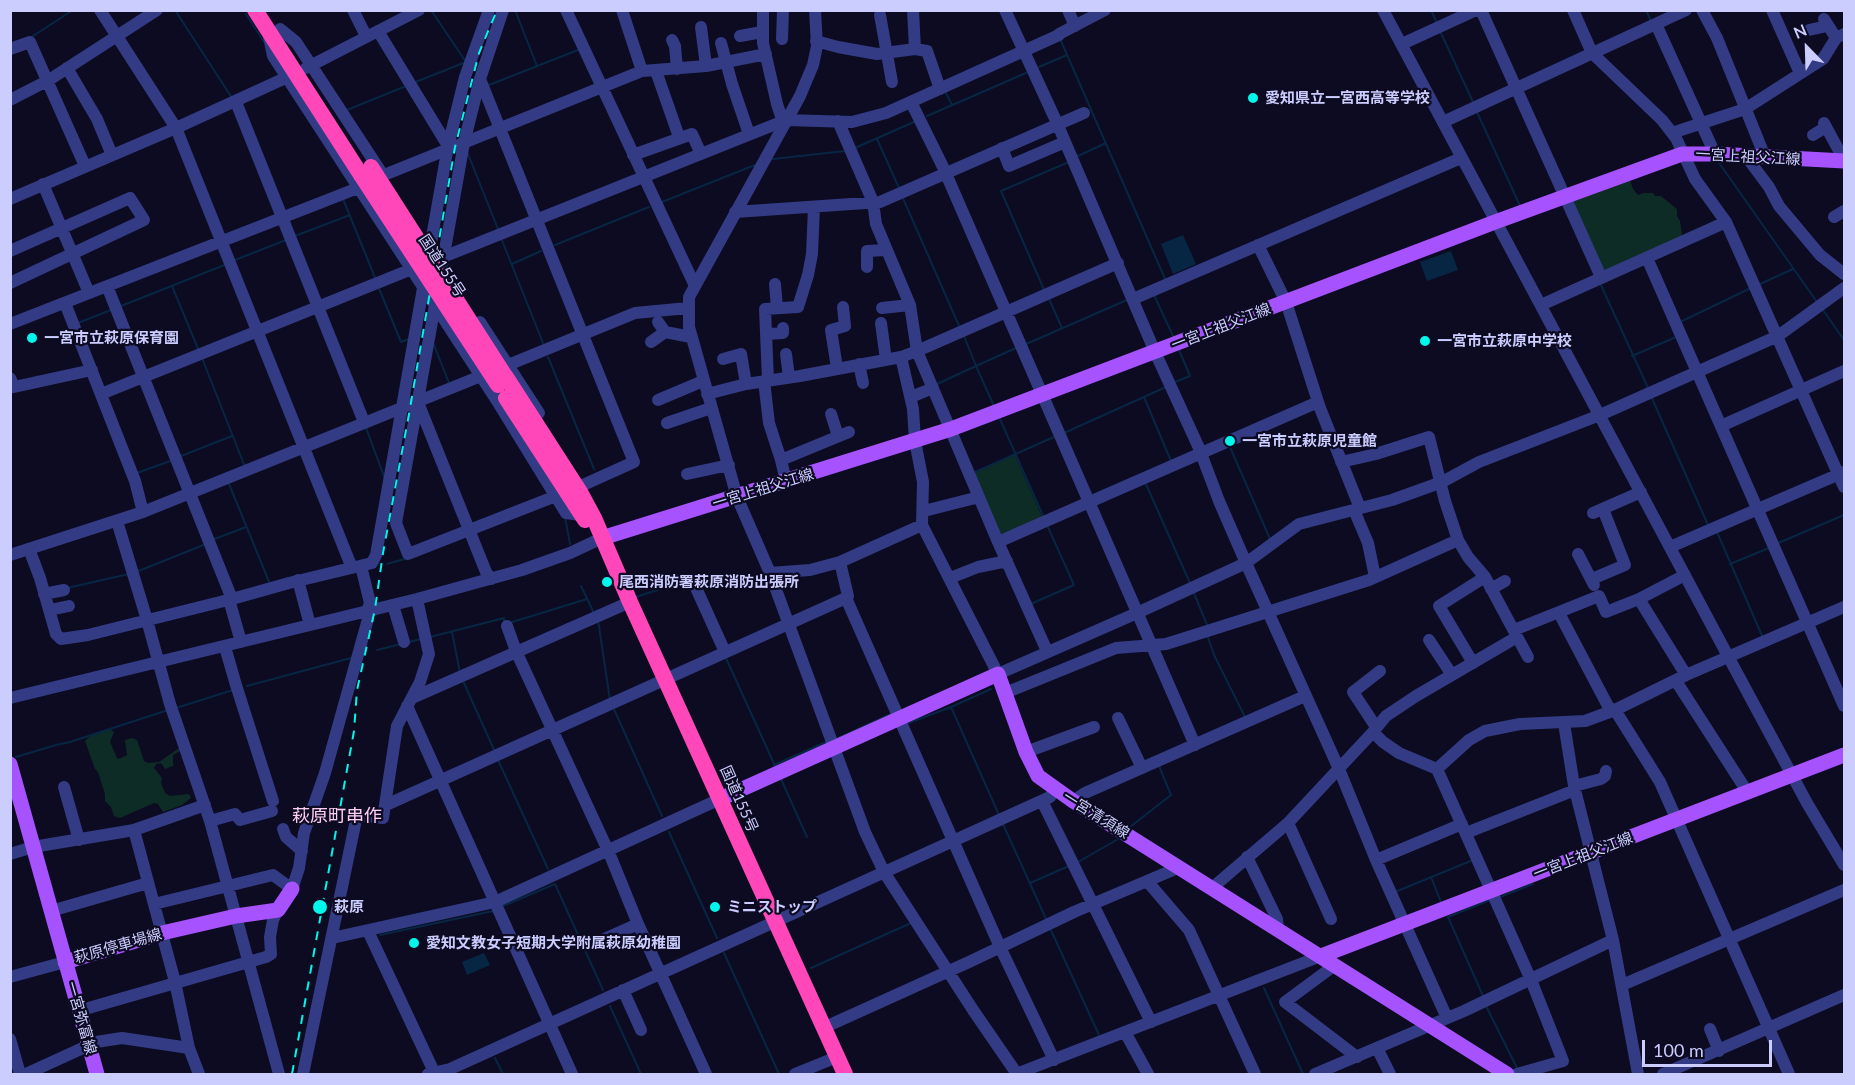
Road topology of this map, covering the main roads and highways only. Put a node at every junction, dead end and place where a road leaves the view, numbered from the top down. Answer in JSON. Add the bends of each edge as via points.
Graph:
{"nodes":[{"id":1,"x":255,"y":10,"type":"edge"},
{"id":2,"x":268,"y":10,"type":"edge"},
{"id":3,"x":274,"y":29,"type":"junction"},
{"id":4,"x":1845,"y":160,"type":"edge"},
{"id":5,"x":504,"y":376,"type":"junction"},
{"id":6,"x":602,"y":538,"type":"junction"},
{"id":7,"x":1845,"y":755,"type":"edge"},
{"id":8,"x":11,"y":771,"type":"edge"},
{"id":9,"x":720,"y":799,"type":"junction"},
{"id":10,"x":292,"y":889,"type":"road end"},
{"id":11,"x":1321,"y":956,"type":"junction"},
{"id":12,"x":65,"y":962,"type":"junction"},
{"id":13,"x":97,"y":1074,"type":"edge"},
{"id":14,"x":845,"y":1074,"type":"edge"},
{"id":15,"x":1507,"y":1074,"type":"edge"}],
"edges":[{"from":1,"to":3,"type":"highway","name":"国道155号"},
{"from":2,"to":3,"type":"highway","name":"国道155号"},
{"from":3,"to":5,"type":"highway","name":"国道155号","bridge":true},
{"from":4,"to":6,"type":"main road","name":"一宮上祖父江線","via":[[1682,154],[951,429]]},
{"from":5,"to":6,"type":"highway","name":"国道155号","via":[[580,492]]},
{"from":5,"to":6,"type":"highway","name":"国道155号","via":[[581,515]]},
{"from":6,"to":9,"type":"highway","name":"国道155号"},
{"from":7,"to":11,"type":"main road","name":"一宮上祖父江線"},
{"from":8,"to":12,"type":"main road","name":"萩原停車場線"},
{"from":9,"to":11,"type":"main road","name":"一宮清須線","via":[[998,674],[1038,776]]},
{"from":9,"to":14,"type":"highway","name":"国道155号"},
{"from":10,"to":12,"type":"main road","name":"萩原停車場線","via":[[278,910],[162,933]]},
{"from":11,"to":15,"type":"main road","name":"一宮清須線"},
{"from":12,"to":13,"type":"main road","name":"一宮弥富線"}]}
